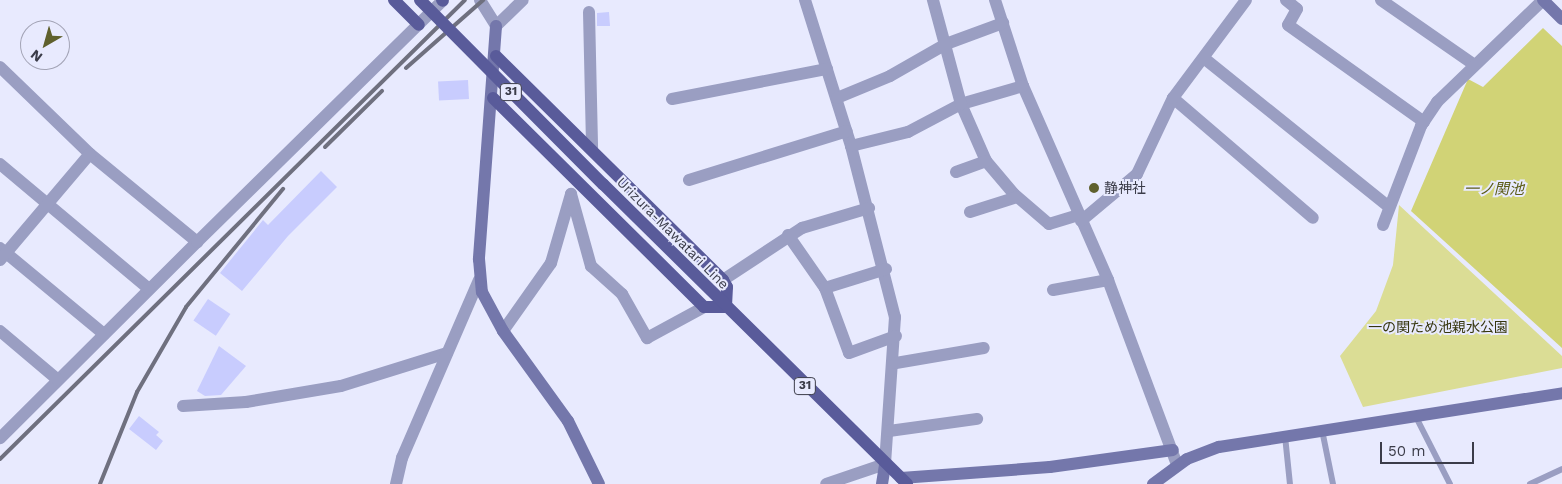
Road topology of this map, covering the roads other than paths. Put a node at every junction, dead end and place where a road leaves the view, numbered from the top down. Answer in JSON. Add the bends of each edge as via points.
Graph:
{"nodes":[{"id":1,"x":394,"y":0,"type":"edge"},
{"id":2,"x":420,"y":0,"type":"edge"},
{"id":3,"x":443,"y":0,"type":"edge"},
{"id":4,"x":480,"y":0,"type":"edge"},
{"id":5,"x":523,"y":0,"type":"edge"},
{"id":6,"x":805,"y":0,"type":"edge"},
{"id":7,"x":933,"y":0,"type":"edge"},
{"id":8,"x":995,"y":0,"type":"edge"},
{"id":9,"x":1246,"y":0,"type":"edge"},
{"id":10,"x":1286,"y":0,"type":"edge"},
{"id":11,"x":1381,"y":0,"type":"edge"},
{"id":12,"x":1543,"y":0,"type":"edge"},
{"id":13,"x":589,"y":12,"type":"dead end"},
{"id":14,"x":1562,"y":19,"type":"edge"},
{"id":15,"x":1003,"y":24,"type":"junction"},
{"id":16,"x":419,"y":25,"type":"junction"},
{"id":17,"x":496,"y":26,"type":"junction"},
{"id":18,"x":946,"y":44,"type":"junction"},
{"id":19,"x":496,"y":56,"type":"junction"},
{"id":20,"x":1205,"y":59,"type":"junction"},
{"id":21,"x":1473,"y":64,"type":"junction"},
{"id":22,"x":0,"y":67,"type":"edge"},
{"id":23,"x":827,"y":70,"type":"junction"},
{"id":24,"x":1023,"y":86,"type":"junction"},
{"id":25,"x":493,"y":98,"type":"junction"},
{"id":26,"x":837,"y":98,"type":"junction"},
{"id":27,"x":1172,"y":98,"type":"junction"},
{"id":28,"x":672,"y":99,"type":"dead end"},
{"id":29,"x":961,"y":104,"type":"junction"},
{"id":30,"x":1424,"y":122,"type":"junction"},
{"id":31,"x":847,"y":132,"type":"junction"},
{"id":32,"x":852,"y":146,"type":"junction"},
{"id":33,"x":592,"y":148,"type":"junction"},
{"id":34,"x":90,"y":154,"type":"junction"},
{"id":35,"x":986,"y":161,"type":"junction"},
{"id":36,"x":0,"y":164,"type":"edge"},
{"id":37,"x":956,"y":172,"type":"dead end"},
{"id":38,"x":572,"y":176,"type":"junction"},
{"id":39,"x":689,"y":180,"type":"dead end"},
{"id":40,"x":571,"y":194,"type":"junction"},
{"id":41,"x":1017,"y":197,"type":"junction"},
{"id":42,"x":48,"y":204,"type":"junction"},
{"id":43,"x":1389,"y":207,"type":"junction"},
{"id":44,"x":869,"y":208,"type":"junction"},
{"id":45,"x":970,"y":212,"type":"dead end"},
{"id":46,"x":1079,"y":218,"type":"junction"},
{"id":47,"x":1313,"y":218,"type":"dead end"},
{"id":48,"x":1383,"y":225,"type":"dead end"},
{"id":49,"x":788,"y":235,"type":"junction"},
{"id":50,"x":197,"y":242,"type":"junction"},
{"id":51,"x":2,"y":254,"type":"edge"},
{"id":52,"x":886,"y":269,"type":"junction"},
{"id":53,"x":480,"y":280,"type":"junction"},
{"id":54,"x":723,"y":280,"type":"junction"},
{"id":55,"x":1108,"y":280,"type":"junction"},
{"id":56,"x":825,"y":288,"type":"junction"},
{"id":57,"x":149,"y":289,"type":"junction"},
{"id":58,"x":1053,"y":290,"type":"dead end"},
{"id":59,"x":704,"y":308,"type":"junction"},
{"id":60,"x":726,"y":308,"type":"junction"},
{"id":61,"x":0,"y":331,"type":"edge"},
{"id":62,"x":504,"y":331,"type":"junction"},
{"id":63,"x":104,"y":334,"type":"junction"},
{"id":64,"x":896,"y":336,"type":"junction"},
{"id":65,"x":984,"y":348,"type":"dead end"},
{"id":66,"x":447,"y":353,"type":"junction"},
{"id":67,"x":896,"y":363,"type":"junction"},
{"id":68,"x":57,"y":379,"type":"junction"},
{"id":69,"x":1562,"y":393,"type":"edge"},
{"id":70,"x":183,"y":406,"type":"dead end"},
{"id":71,"x":1416,"y":417,"type":"junction"},
{"id":72,"x":977,"y":419,"type":"dead end"},
{"id":73,"x":1322,"y":430,"type":"junction"},
{"id":74,"x":889,"y":431,"type":"junction"},
{"id":75,"x":1285,"y":434,"type":"junction"},
{"id":76,"x":0,"y":438,"type":"edge"},
{"id":77,"x":1173,"y":450,"type":"junction"},
{"id":78,"x":886,"y":464,"type":"junction"},
{"id":79,"x":1562,"y":469,"type":"edge"},
{"id":80,"x":1170,"y":474,"type":"edge"},
{"id":81,"x":904,"y":481,"type":"edge"},
{"id":82,"x":396,"y":484,"type":"edge"},
{"id":83,"x":599,"y":484,"type":"edge"},
{"id":84,"x":826,"y":484,"type":"edge"},
{"id":85,"x":882,"y":484,"type":"edge"},
{"id":86,"x":1153,"y":484,"type":"edge"},
{"id":87,"x":1290,"y":484,"type":"edge"},
{"id":88,"x":1332,"y":484,"type":"edge"},
{"id":89,"x":1450,"y":484,"type":"edge"},
{"id":90,"x":1530,"y":484,"type":"edge"}],
"edges":[{"from":1,"to":16,"type":"main road"},
{"from":2,"to":60,"type":"main road","name":"Urizura-Mawatari Line","number":"31","bridge":true},
{"from":3,"to":16,"type":"street"},
{"from":4,"to":17,"type":"street"},
{"from":5,"to":17,"type":"street"},
{"from":6,"to":23,"type":"street"},
{"from":7,"to":18,"type":"street"},
{"from":8,"to":15,"type":"street"},
{"from":9,"to":20,"type":"street"},
{"from":10,"to":30,"type":"street","via":[[1297,9],[1288,25]]},
{"from":11,"to":21,"type":"street"},
{"from":12,"to":14,"type":"street"},
{"from":12,"to":21,"type":"street"},
{"from":13,"to":33,"type":"street"},
{"from":15,"to":18,"type":"street"},
{"from":15,"to":24,"type":"street"},
{"from":16,"to":50,"type":"street"},
{"from":17,"to":19,"type":"street"},
{"from":18,"to":26,"type":"street","via":[[890,76]]},
{"from":18,"to":29,"type":"street"},
{"from":19,"to":25,"type":"street"},
{"from":19,"to":33,"type":"main road"},
{"from":20,"to":27,"type":"street"},
{"from":20,"to":43,"type":"street"},
{"from":21,"to":30,"type":"street"},
{"from":22,"to":34,"type":"street"},
{"from":23,"to":26,"type":"street"},
{"from":23,"to":28,"type":"street"},
{"from":24,"to":29,"type":"street"},
{"from":24,"to":46,"type":"street"},
{"from":25,"to":38,"type":"main road"},
{"from":25,"to":53,"type":"street"},
{"from":26,"to":31,"type":"street"},
{"from":27,"to":46,"type":"street","via":[[1137,174]]},
{"from":27,"to":47,"type":"street"},
{"from":29,"to":32,"type":"street","via":[[908,132]]},
{"from":29,"to":35,"type":"street"},
{"from":30,"to":43,"type":"street"},
{"from":31,"to":32,"type":"street"},
{"from":31,"to":39,"type":"street"},
{"from":32,"to":44,"type":"street"},
{"from":33,"to":54,"type":"main road"},
{"from":34,"to":42,"type":"street"},
{"from":34,"to":50,"type":"street"},
{"from":35,"to":37,"type":"street"},
{"from":35,"to":41,"type":"street"},
{"from":36,"to":42,"type":"street"},
{"from":38,"to":40,"type":"street"},
{"from":38,"to":59,"type":"main road"},
{"from":40,"to":59,"type":"street","via":[[591,266],[622,294],[647,338]]},
{"from":40,"to":62,"type":"street","via":[[551,263]]},
{"from":41,"to":45,"type":"street"},
{"from":41,"to":46,"type":"street","via":[[1048,224]]},
{"from":42,"to":51,"type":"street"},
{"from":42,"to":57,"type":"street"},
{"from":43,"to":48,"type":"street"},
{"from":44,"to":49,"type":"street"},
{"from":44,"to":52,"type":"street"},
{"from":46,"to":55,"type":"street"},
{"from":49,"to":54,"type":"street"},
{"from":49,"to":56,"type":"street"},
{"from":50,"to":57,"type":"street"},
{"from":51,"to":63,"type":"street"},
{"from":52,"to":56,"type":"street"},
{"from":52,"to":64,"type":"street"},
{"from":53,"to":62,"type":"street","via":[[487,306]]},
{"from":53,"to":66,"type":"street"},
{"from":54,"to":60,"type":"main road","via":[[727,287]]},
{"from":55,"to":58,"type":"street"},
{"from":55,"to":77,"type":"street"},
{"from":56,"to":64,"type":"street","via":[[849,353]]},
{"from":57,"to":63,"type":"street"},
{"from":59,"to":60,"type":"main road"},
{"from":60,"to":78,"type":"main road","name":"Urizura-Mawatari Line","number":"31"},
{"from":61,"to":68,"type":"street"},
{"from":62,"to":83,"type":"street","via":[[568,421]]},
{"from":63,"to":68,"type":"street"},
{"from":64,"to":67,"type":"street"},
{"from":65,"to":67,"type":"street"},
{"from":66,"to":70,"type":"street","via":[[341,386],[246,402]]},
{"from":66,"to":82,"type":"street","via":[[402,458]]},
{"from":67,"to":74,"type":"street"},
{"from":68,"to":76,"type":"street"},
{"from":69,"to":71,"type":"street"},
{"from":71,"to":73,"type":"street"},
{"from":71,"to":89,"type":"lane"},
{"from":72,"to":74,"type":"street"},
{"from":73,"to":75,"type":"street"},
{"from":73,"to":88,"type":"lane"},
{"from":74,"to":78,"type":"street"},
{"from":75,"to":80,"type":"street","via":[[1219,448]]},
{"from":75,"to":87,"type":"lane"},
{"from":77,"to":80,"type":"street"},
{"from":77,"to":81,"type":"street","via":[[1050,467]]},
{"from":78,"to":81,"type":"main road","name":"Urizura-Mawatari Line","number":"31"},
{"from":78,"to":84,"type":"street"},
{"from":78,"to":85,"type":"street"},
{"from":79,"to":90,"type":"lane"},
{"from":80,"to":86,"type":"street"}]}
